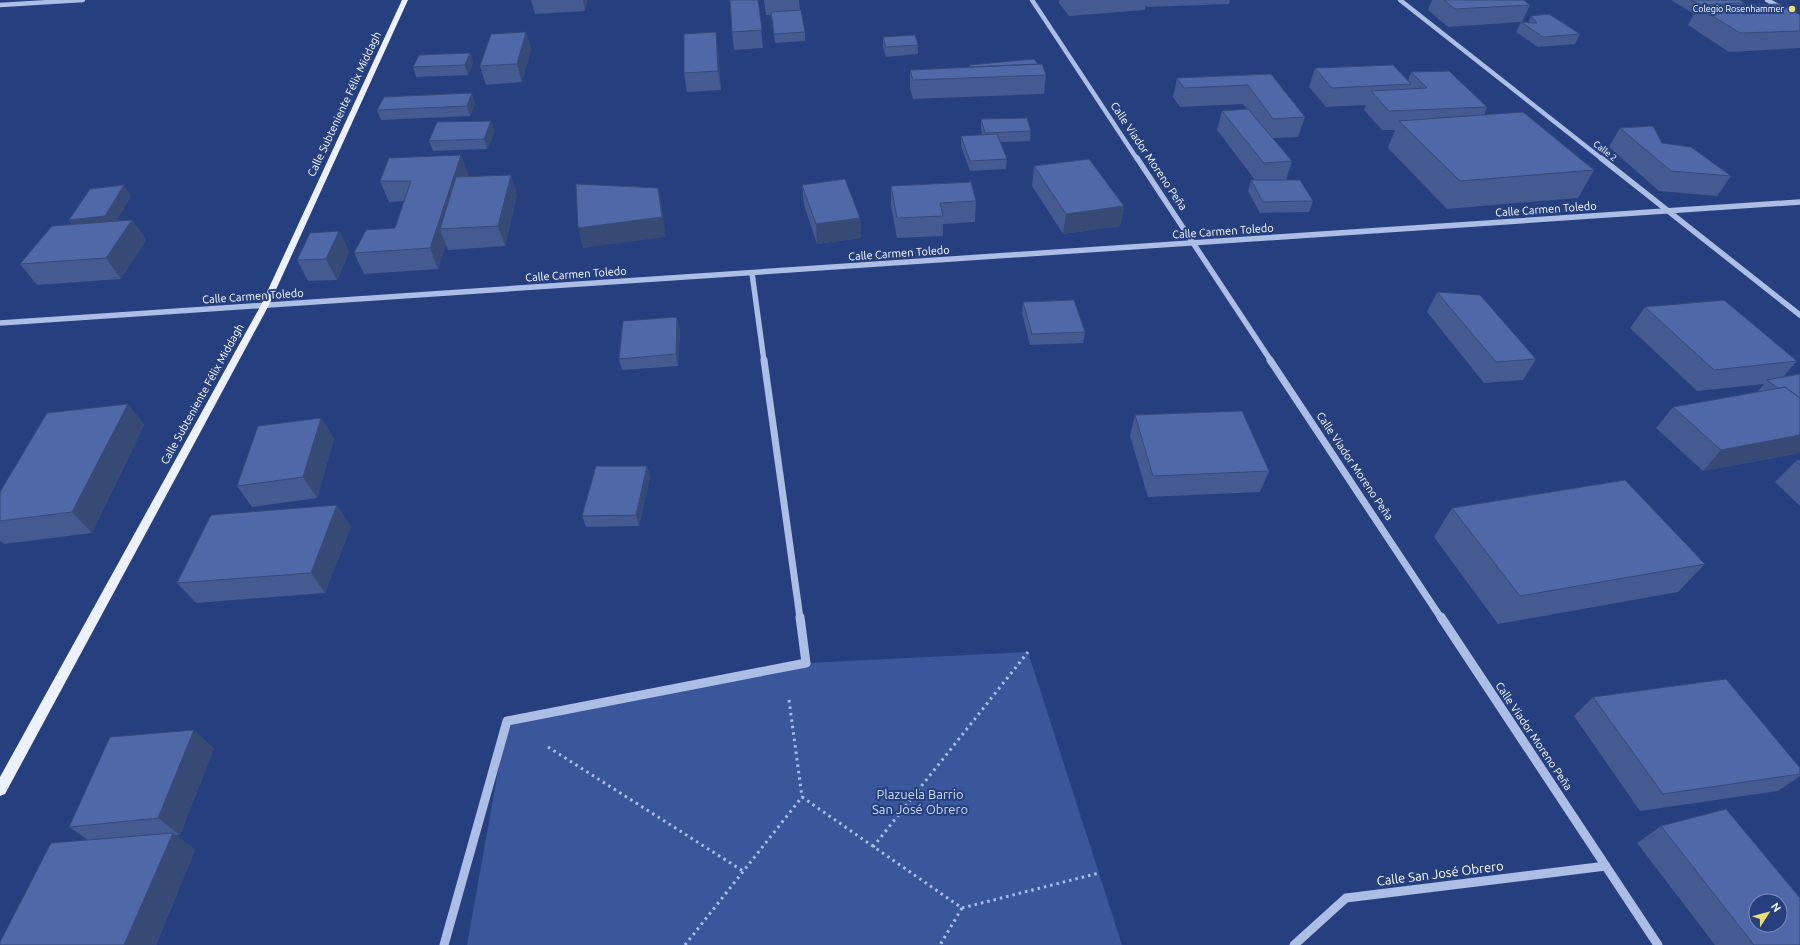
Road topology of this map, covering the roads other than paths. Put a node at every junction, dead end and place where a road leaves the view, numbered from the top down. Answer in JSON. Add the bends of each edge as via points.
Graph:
{"nodes":[{"id":1,"x":83,"y":0,"type":"edge"},
{"id":2,"x":405,"y":0,"type":"edge"},
{"id":3,"x":1032,"y":0,"type":"edge"},
{"id":4,"x":1400,"y":0,"type":"edge"},
{"id":5,"x":1767,"y":0,"type":"edge"},
{"id":6,"x":0,"y":4,"type":"edge"},
{"id":7,"x":1787,"y":10,"type":"edge"},
{"id":8,"x":1800,"y":202,"type":"edge"},
{"id":9,"x":1669,"y":211,"type":"junction"},
{"id":10,"x":1193,"y":243,"type":"junction"},
{"id":11,"x":752,"y":272,"type":"junction"},
{"id":12,"x":264,"y":305,"type":"junction"},
{"id":13,"x":1800,"y":315,"type":"edge"},
{"id":14,"x":0,"y":323,"type":"edge"},
{"id":15,"x":0,"y":790,"type":"edge"},
{"id":16,"x":1606,"y":866,"type":"junction"},
{"id":17,"x":444,"y":945,"type":"edge"},
{"id":18,"x":1294,"y":945,"type":"edge"},
{"id":19,"x":1658,"y":945,"type":"edge"}],
"edges":[{"from":1,"to":6,"type":"street"},
{"from":2,"to":12,"type":"main road","name":"Calle Subteniente Félix Middagh"},
{"from":3,"to":10,"type":"street","name":"Calle Viador Moreno Peña"},
{"from":4,"to":9,"type":"street","name":"Calle 2"},
{"from":5,"to":7,"type":"street"},
{"from":8,"to":9,"type":"street","name":"Calle Carmen Toledo"},
{"from":9,"to":10,"type":"street","name":"Calle Carmen Toledo"},
{"from":9,"to":13,"type":"street","name":"Calle 2"},
{"from":10,"to":11,"type":"street","name":"Calle Carmen Toledo"},
{"from":10,"to":16,"type":"street","name":"Calle Viador Moreno Peña"},
{"from":11,"to":12,"type":"street","name":"Calle Carmen Toledo"},
{"from":11,"to":17,"type":"street","via":[[806,662],[507,721]]},
{"from":12,"to":14,"type":"street","name":"Calle Carmen Toledo"},
{"from":12,"to":15,"type":"main road","name":"Calle Subteniente Félix Middagh"},
{"from":16,"to":18,"type":"street","name":"Calle San José Obrero","via":[[1346,898]]},
{"from":16,"to":19,"type":"street","name":"Calle Viador Moreno Peña"}]}
